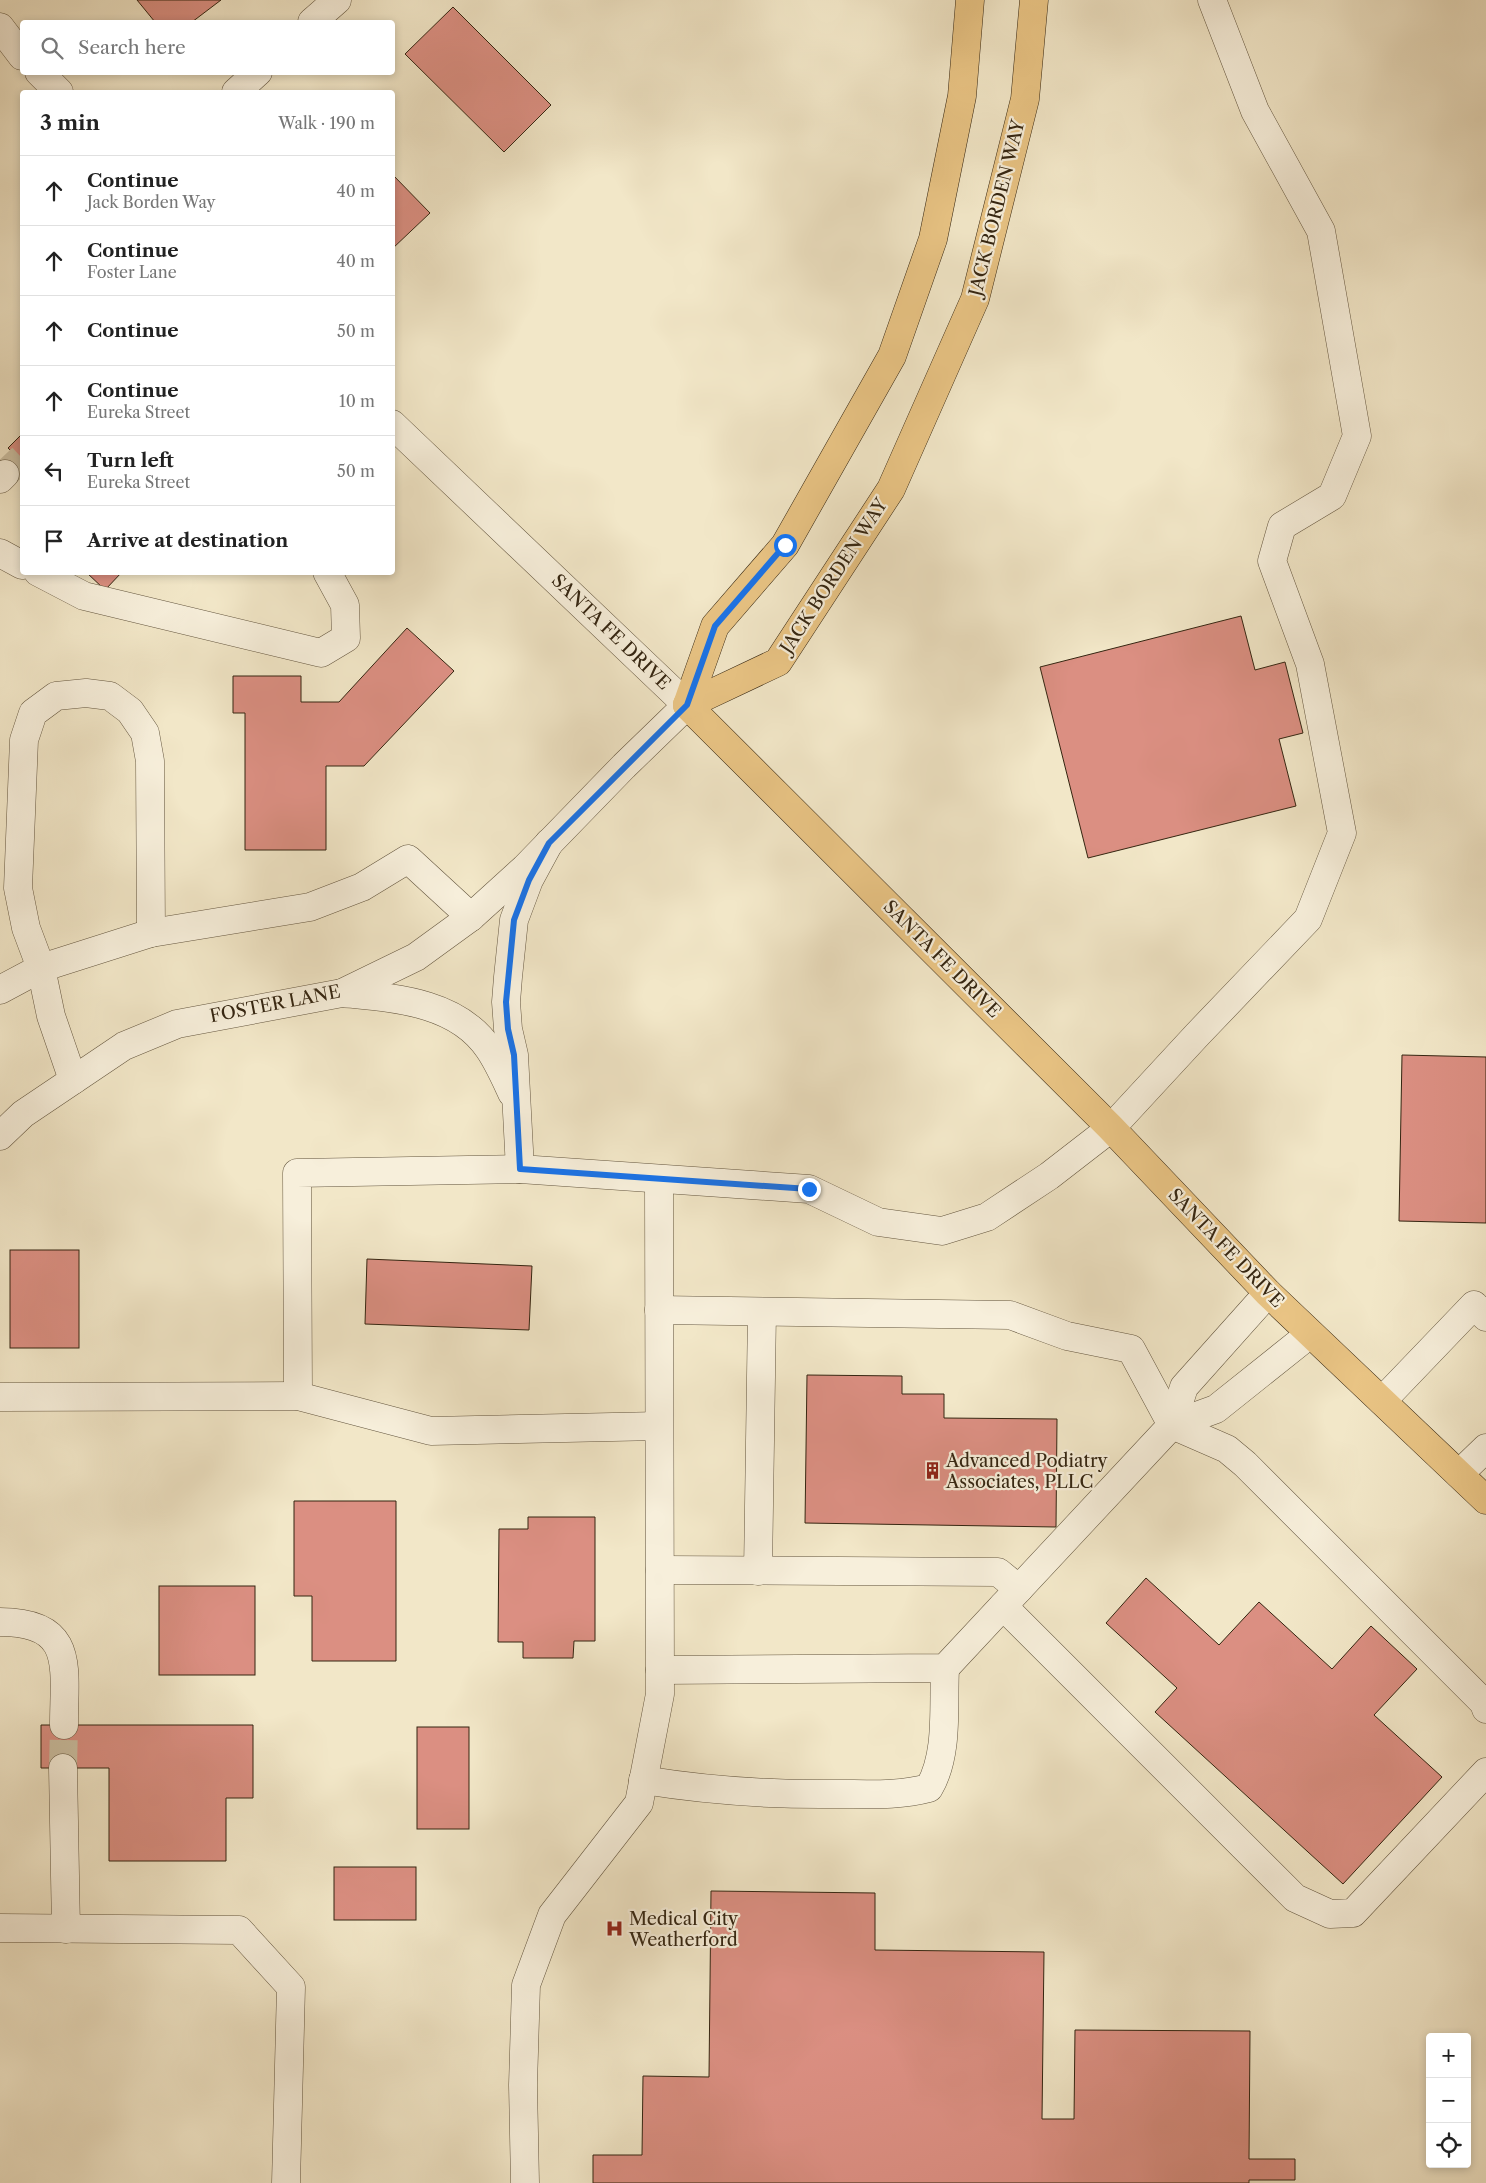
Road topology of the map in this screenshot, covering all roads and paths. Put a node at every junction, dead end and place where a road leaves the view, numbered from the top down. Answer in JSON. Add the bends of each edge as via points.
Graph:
{"nodes":[{"id":1,"x":337,"y":0,"type":"edge"},
{"id":2,"x":970,"y":0,"type":"edge"},
{"id":3,"x":1034,"y":0,"type":"edge"},
{"id":4,"x":1212,"y":0,"type":"edge"},
{"id":5,"x":314,"y":20,"type":"edge"},
{"id":6,"x":0,"y":28,"type":"edge"},
{"id":7,"x":20,"y":53,"type":"edge"},
{"id":8,"x":42,"y":75,"type":"edge"},
{"id":9,"x":255,"y":75,"type":"edge"},
{"id":10,"x":57,"y":90,"type":"edge"},
{"id":11,"x":238,"y":90,"type":"edge"},
{"id":12,"x":395,"y":427,"type":"edge"},
{"id":13,"x":0,"y":553,"type":"edge"},
{"id":14,"x":20,"y":563,"type":"edge"},
{"id":15,"x":44,"y":575,"type":"edge"},
{"id":16,"x":329,"y":575,"type":"edge"},
{"id":17,"x":687,"y":705,"type":"junction"},
{"id":18,"x":549,"y":843,"type":"junction"},
{"id":19,"x":471,"y":917,"type":"junction"},
{"id":20,"x":151,"y":933,"type":"junction"},
{"id":21,"x":41,"y":968,"type":"junction"},
{"id":22,"x":0,"y":990,"type":"edge"},
{"id":23,"x":342,"y":993,"type":"junction"},
{"id":24,"x":73,"y":1080,"type":"junction"},
{"id":25,"x":516,"y":1101,"type":"junction"},
{"id":26,"x":1112,"y":1128,"type":"junction"},
{"id":27,"x":0,"y":1136,"type":"edge"},
{"id":28,"x":520,"y":1169,"type":"junction"},
{"id":29,"x":659,"y":1179,"type":"junction"},
{"id":30,"x":1268,"y":1293,"type":"junction"},
{"id":31,"x":659,"y":1310,"type":"junction"},
{"id":32,"x":762,"y":1312,"type":"junction"},
{"id":33,"x":1486,"y":1317,"type":"edge"},
{"id":34,"x":1310,"y":1334,"type":"junction"},
{"id":35,"x":298,"y":1396,"type":"junction"},
{"id":36,"x":0,"y":1397,"type":"edge"},
{"id":37,"x":1382,"y":1402,"type":"junction"},
{"id":38,"x":1172,"y":1425,"type":"junction"},
{"id":39,"x":659,"y":1426,"type":"junction"},
{"id":40,"x":1486,"y":1448,"type":"edge"},
{"id":41,"x":1459,"y":1474,"type":"junction"},
{"id":42,"x":1486,"y":1500,"type":"edge"},
{"id":43,"x":660,"y":1570,"type":"junction"},
{"id":44,"x":758,"y":1571,"type":"junction"},
{"id":45,"x":1011,"y":1598,"type":"junction"},
{"id":46,"x":0,"y":1622,"type":"edge"},
{"id":47,"x":945,"y":1668,"type":"junction"},
{"id":48,"x":660,"y":1670,"type":"junction"},
{"id":49,"x":1486,"y":1709,"type":"edge"},
{"id":50,"x":64,"y":1725,"type":"tunnel mouth"},
{"id":51,"x":64,"y":1768,"type":"tunnel mouth"},
{"id":52,"x":1486,"y":1772,"type":"edge"},
{"id":53,"x":643,"y":1780,"type":"junction"},
{"id":54,"x":0,"y":1928,"type":"edge"},
{"id":55,"x":66,"y":1929,"type":"junction"},
{"id":56,"x":286,"y":2183,"type":"edge"},
{"id":57,"x":525,"y":2183,"type":"edge"}],
"edges":[{"from":1,"to":5,"type":"street"},
{"from":2,"to":17,"type":"main road","via":[[962,96],[933,239],[892,356],[785,545],[715,626]]},
{"from":3,"to":17,"type":"main road","name":"JACK BORDEN WAY","via":[[1025,99],[975,299],[891,489],[778,662]]},
{"from":4,"to":26,"type":"street","via":[[1255,110],[1320,231],[1357,436],[1332,496],[1282,526],[1272,561],[1310,664],[1342,832],[1308,919]]},
{"from":6,"to":7,"type":"street"},
{"from":8,"to":10,"type":"street"},
{"from":9,"to":11,"type":"street"},
{"from":12,"to":17,"type":"street","name":"SANTA FE DRIVE"},
{"from":13,"to":14,"type":"street"},
{"from":15,"to":16,"type":"street","via":[[84,596],[320,653],[346,638],[345,605]]},
{"from":17,"to":18,"type":"street","name":"FOSTER LANE"},
{"from":17,"to":26,"type":"main road","name":"SANTA FE DRIVE"},
{"from":18,"to":19,"type":"street","name":"FOSTER LANE"},
{"from":18,"to":25,"type":"street","via":[[529,880],[514,920],[506,1002],[514,1055]]},
{"from":19,"to":20,"type":"street","via":[[408,859],[362,888],[310,907]]},
{"from":19,"to":23,"type":"street","name":"FOSTER LANE","via":[[416,957]]},
{"from":20,"to":21,"type":"street"},
{"from":20,"to":21,"type":"street","via":[[150,761],[145,733],[130,711],[110,696],[86,693],[56,696],[33,713],[24,740],[18,888],[26,928]]},
{"from":21,"to":22,"type":"street"},
{"from":21,"to":24,"type":"street","via":[[51,1016]]},
{"from":23,"to":24,"type":"street","name":"FOSTER LANE","via":[[177,1024],[124,1046]]},
{"from":23,"to":25,"type":"street","via":[[432,1006],[466,1025],[488,1048]]},
{"from":24,"to":27,"type":"street","name":"FOSTER LANE","via":[[23,1114]]},
{"from":25,"to":28,"type":"street"},
{"from":26,"to":29,"type":"street","via":[[1049,1176],[987,1217],[942,1231],[878,1222],[809,1189]]},
{"from":26,"to":30,"type":"main road","name":"SANTA FE DRIVE"},
{"from":28,"to":29,"type":"street"},
{"from":28,"to":35,"type":"street","via":[[297,1173]]},
{"from":29,"to":31,"type":"street"},
{"from":30,"to":34,"type":"main road","name":"SANTA FE DRIVE"},
{"from":30,"to":38,"type":"street","via":[[1184,1386]]},
{"from":31,"to":32,"type":"street"},
{"from":31,"to":39,"type":"street"},
{"from":32,"to":38,"type":"street","via":[[1010,1315],[1066,1336],[1131,1349]]},
{"from":32,"to":44,"type":"street"},
{"from":33,"to":37,"type":"street","via":[[1474,1305]]},
{"from":34,"to":37,"type":"main road","name":"SANTA FE DRIVE"},
{"from":34,"to":38,"type":"street","via":[[1216,1409]]},
{"from":35,"to":36,"type":"street"},
{"from":35,"to":39,"type":"street","via":[[431,1431]]},
{"from":37,"to":41,"type":"main road","name":"SANTA FE DRIVE"},
{"from":38,"to":45,"type":"street"},
{"from":38,"to":49,"type":"street","via":[[1227,1449],[1245,1464],[1484,1703]]},
{"from":39,"to":43,"type":"street"},
{"from":40,"to":41,"type":"street"},
{"from":41,"to":42,"type":"main road","name":"SANTA FE DRIVE"},
{"from":43,"to":44,"type":"street"},
{"from":43,"to":48,"type":"street"},
{"from":44,"to":45,"type":"street","via":[[998,1572]]},
{"from":45,"to":47,"type":"street"},
{"from":45,"to":52,"type":"street","via":[[1295,1898],[1330,1914],[1353,1912]]},
{"from":46,"to":50,"type":"street","via":[[20,1622],[42,1629],[57,1641],[64,1663]]},
{"from":47,"to":48,"type":"street"},
{"from":47,"to":53,"type":"street","via":[[938,1773],[929,1788],[905,1794],[775,1795],[712,1791]]},
{"from":48,"to":53,"type":"street","via":[[660,1694]]},
{"from":51,"to":55,"type":"street"},
{"from":53,"to":57,"type":"street","via":[[639,1803],[552,1915],[526,1985]]},
{"from":54,"to":55,"type":"street"},
{"from":55,"to":56,"type":"street","via":[[239,1930],[291,1987]]}]}
